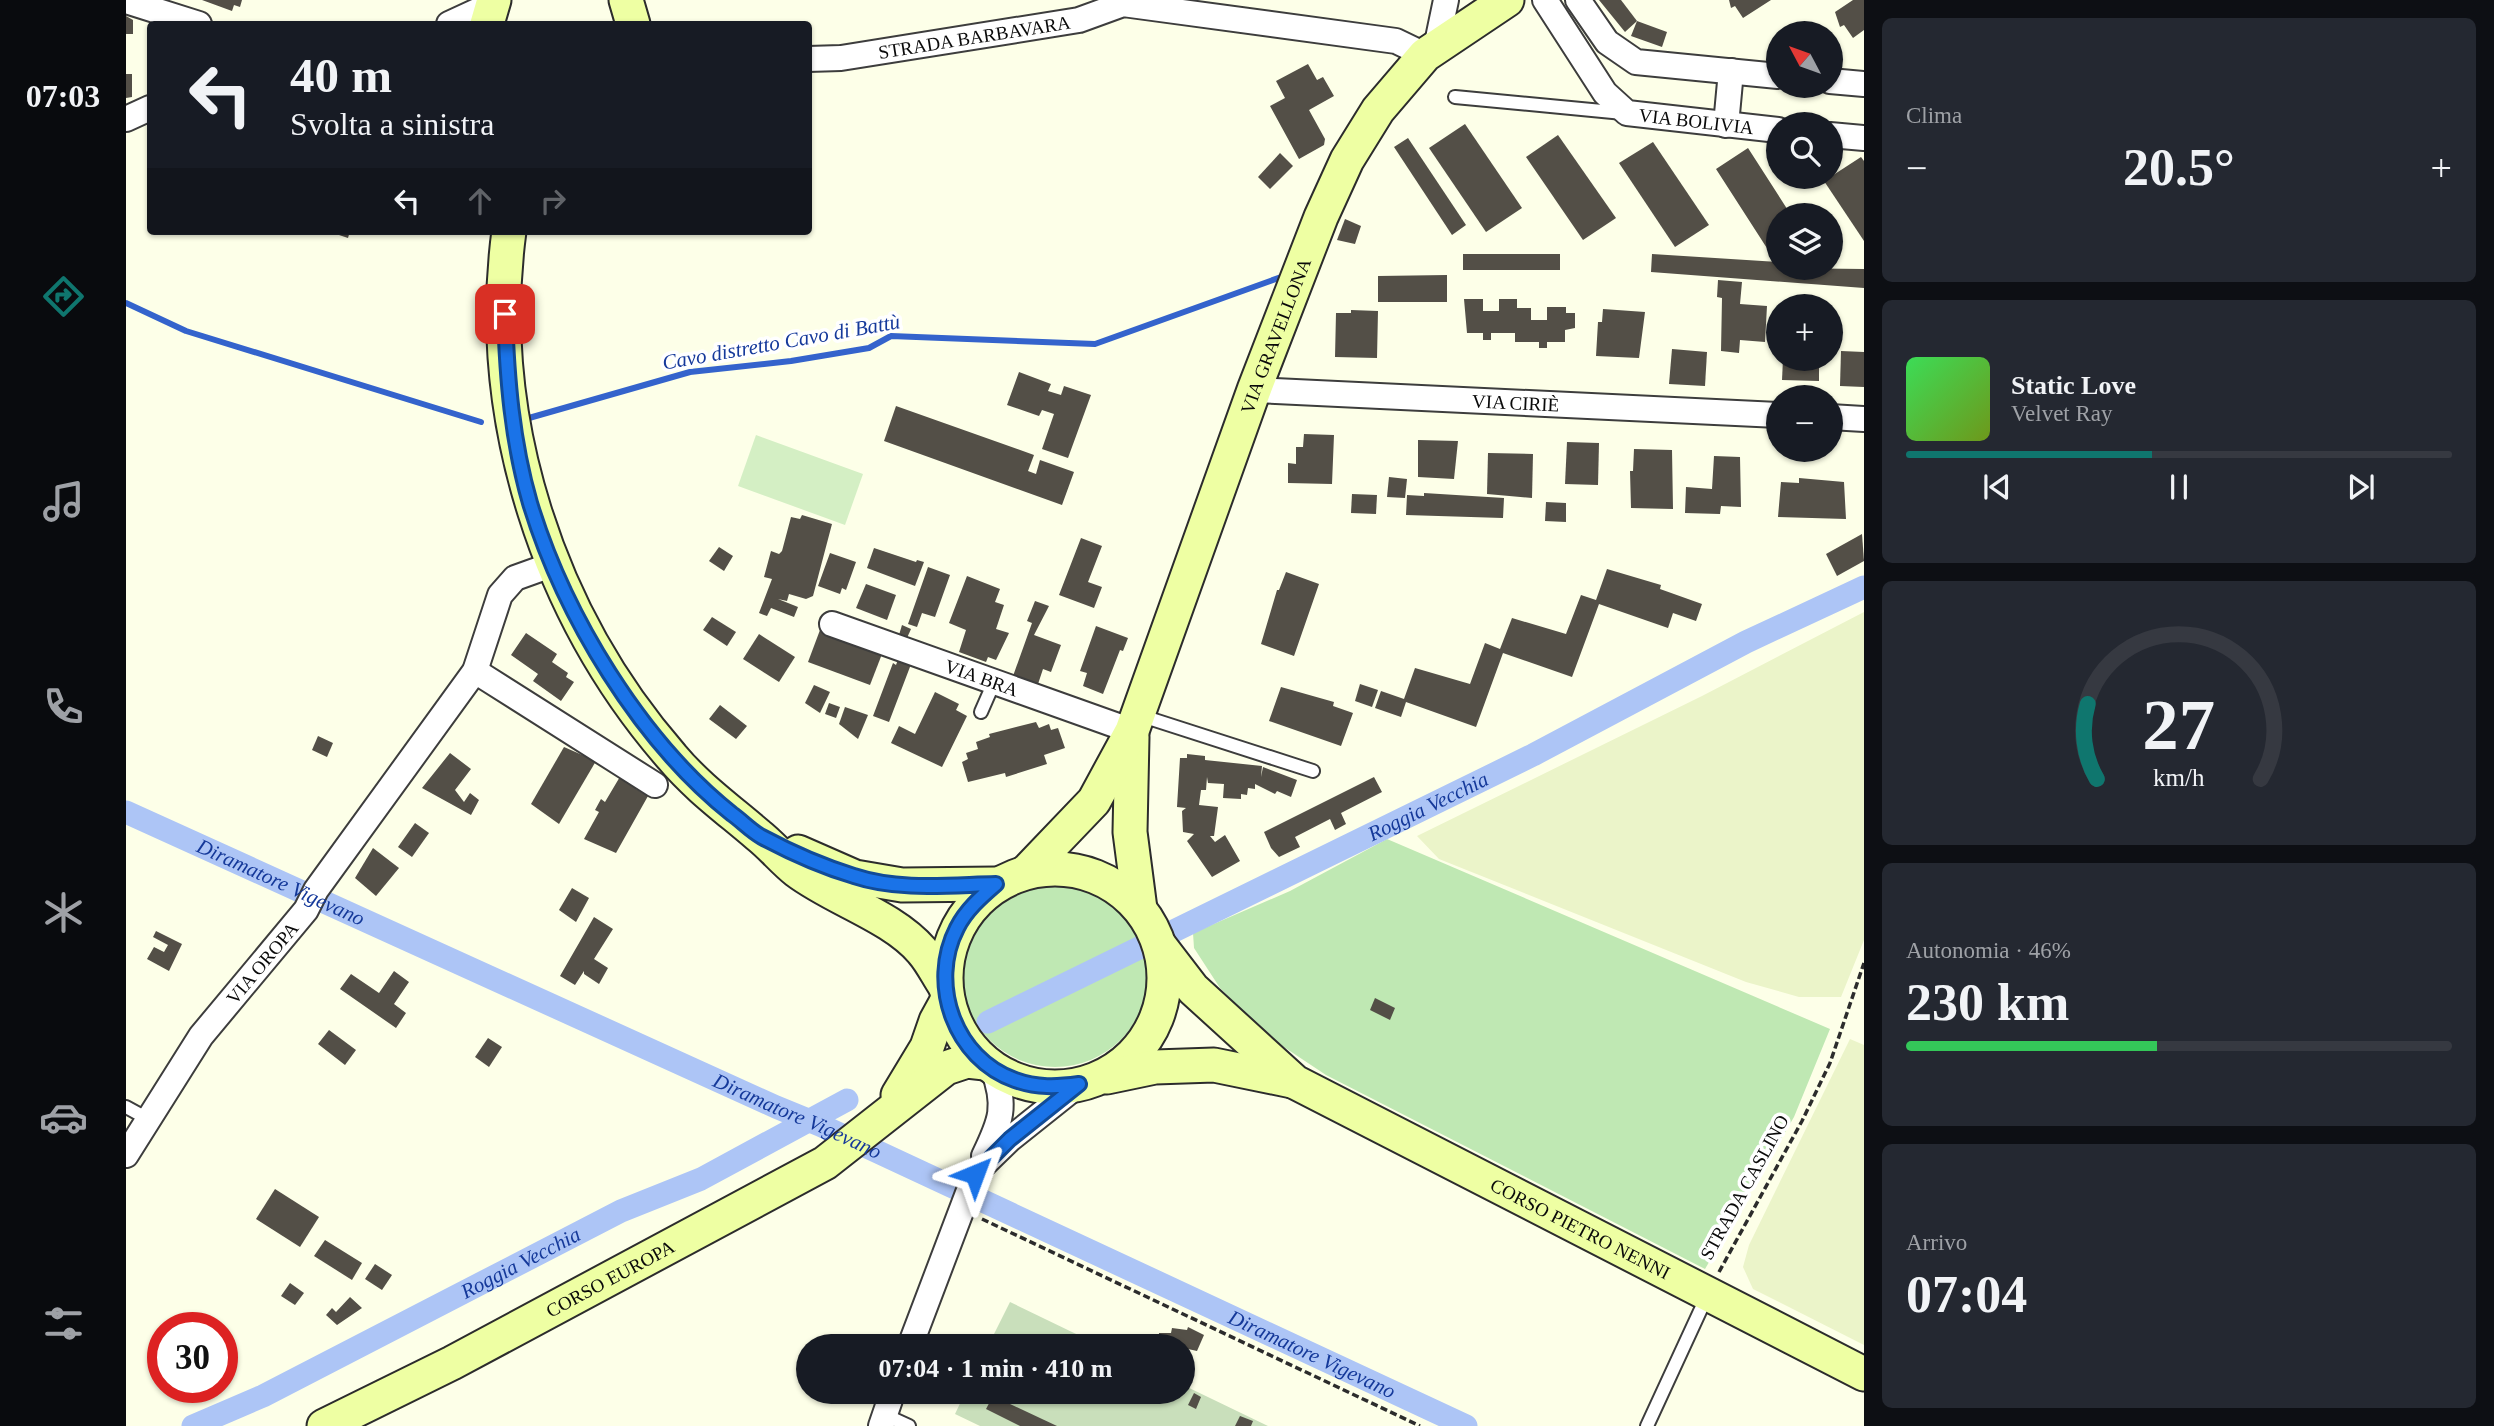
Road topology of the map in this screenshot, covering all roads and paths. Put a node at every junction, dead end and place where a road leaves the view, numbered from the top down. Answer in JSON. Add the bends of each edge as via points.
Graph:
{"nodes":[{"id":1,"x":1446,"y":0,"type":"edge"},
{"id":2,"x":1507,"y":0,"type":"edge"},
{"id":3,"x":1545,"y":0,"type":"edge"},
{"id":4,"x":1578,"y":0,"type":"edge"},
{"id":5,"x":126,"y":1,"type":"edge"},
{"id":6,"x":491,"y":9,"type":"edge"},
{"id":7,"x":189,"y":21,"type":"edge"},
{"id":8,"x":457,"y":21,"type":"edge"},
{"id":9,"x":1431,"y":51,"type":"junction"},
{"id":10,"x":812,"y":59,"type":"edge"},
{"id":11,"x":1731,"y":71,"type":"junction"},
{"id":12,"x":1766,"y":75,"type":"edge"},
{"id":13,"x":1843,"y":82,"type":"edge"},
{"id":14,"x":1864,"y":84,"type":"edge"},
{"id":15,"x":1455,"y":97,"type":"dead end"},
{"id":16,"x":147,"y":109,"type":"edge"},
{"id":17,"x":1627,"y":113,"type":"junction"},
{"id":18,"x":126,"y":119,"type":"edge"},
{"id":19,"x":1726,"y":125,"type":"junction"},
{"id":20,"x":1766,"y":129,"type":"edge"},
{"id":21,"x":1843,"y":136,"type":"edge"},
{"id":22,"x":1864,"y":138,"type":"edge"},
{"id":23,"x":509,"y":235,"type":"edge"},
{"id":24,"x":1254,"y":390,"type":"junction"},
{"id":25,"x":1766,"y":414,"type":"edge"},
{"id":26,"x":1843,"y":418,"type":"edge"},
{"id":27,"x":1864,"y":419,"type":"edge"},
{"id":28,"x":554,"y":564,"type":"junction"},
{"id":29,"x":832,"y":624,"type":"dead end"},
{"id":30,"x":475,"y":671,"type":"junction"},
{"id":31,"x":995,"y":680,"type":"junction"},
{"id":32,"x":981,"y":712,"type":"dead end"},
{"id":33,"x":1135,"y":723,"type":"junction"},
{"id":34,"x":1313,"y":771,"type":"dead end"},
{"id":35,"x":655,"y":785,"type":"dead end"},
{"id":36,"x":760,"y":836,"type":"junction"},
{"id":37,"x":1027,"y":871,"type":"junction"},
{"id":38,"x":996,"y":884,"type":"junction"},
{"id":39,"x":1153,"y":931,"type":"junction"},
{"id":40,"x":1864,"y":963,"type":"edge"},
{"id":41,"x":946,"y":994,"type":"junction"},
{"id":42,"x":989,"y":1066,"type":"junction"},
{"id":43,"x":1087,"y":1082,"type":"junction"},
{"id":44,"x":1295,"y":1082,"type":"junction"},
{"id":45,"x":126,"y":1107,"type":"edge"},
{"id":46,"x":886,"y":1114,"type":"junction"},
{"id":47,"x":148,"y":1119,"type":"junction"},
{"id":48,"x":126,"y":1155,"type":"edge"},
{"id":49,"x":976,"y":1173,"type":"junction"},
{"id":50,"x":961,"y":1207,"type":"junction"},
{"id":51,"x":1707,"y":1296,"type":"junction"},
{"id":52,"x":914,"y":1334,"type":"edge"},
{"id":53,"x":1864,"y":1374,"type":"edge"},
{"id":54,"x":883,"y":1420,"type":"edge"},
{"id":55,"x":324,"y":1426,"type":"edge"},
{"id":56,"x":909,"y":1426,"type":"edge"},
{"id":57,"x":1420,"y":1426,"type":"edge"},
{"id":58,"x":1647,"y":1426,"type":"edge"}],
"edges":[{"from":1,"to":9,"type":"street"},
{"from":2,"to":9,"type":"main road","name":"VIA GRAVELLONA"},
{"from":3,"to":17,"type":"street","name":"VIA BOLIVIA","via":[[1605,93]]},
{"from":4,"to":11,"type":"street","via":[[1607,42],[1636,62]]},
{"from":5,"to":7,"type":"street"},
{"from":6,"to":8,"type":"street"},
{"from":9,"to":10,"type":"street","name":"STRADA BARBAVARA","via":[[1396,41],[1124,4],[1079,20]]},
{"from":9,"to":24,"type":"main road","name":"VIA GRAVELLONA","via":[[1378,110],[1348,160]]},
{"from":11,"to":12,"type":"street"},
{"from":11,"to":19,"type":"street"},
{"from":13,"to":14,"type":"street"},
{"from":15,"to":17,"type":"lane"},
{"from":16,"to":18,"type":"street"},
{"from":17,"to":19,"type":"street","name":"VIA BOLIVIA"},
{"from":19,"to":20,"type":"street","name":"VIA BOLIVIA"},
{"from":21,"to":22,"type":"street"},
{"from":23,"to":28,"type":"main road","via":[[505,314],[509,395],[530,501]]},
{"from":24,"to":25,"type":"street","name":"VIA CIRIÈ"},
{"from":24,"to":33,"type":"main road","name":"VIA GRAVELLONA"},
{"from":26,"to":27,"type":"street"},
{"from":28,"to":30,"type":"street","name":"VIA OROPA","via":[[515,578],[500,595]]},
{"from":28,"to":36,"type":"main road","via":[[586,633],[672,757],[718,803]]},
{"from":29,"to":31,"type":"street","name":"VIA BRA"},
{"from":30,"to":35,"type":"street"},
{"from":30,"to":47,"type":"street","name":"VIA OROPA","via":[[311,900],[201,1036]]},
{"from":31,"to":32,"type":"lane"},
{"from":31,"to":33,"type":"street","name":"VIA BRA"},
{"from":33,"to":34,"type":"lane"},
{"from":33,"to":37,"type":"main road","name":"VIA GRAVELLONA","via":[[1094,801]]},
{"from":33,"to":39,"type":"main road","name":"VIA GRAVELLONA","via":[[1129,832]]},
{"from":36,"to":38,"type":"main road","via":[[855,877],[902,885]]},
{"from":36,"to":41,"type":"main road","via":[[797,871],[905,936],[921,950]]},
{"from":37,"to":38,"type":"main road"},
{"from":37,"to":39,"type":"main road","via":[[1052,867],[1101,878],[1123,891]]},
{"from":38,"to":41,"type":"main road","via":[[974,903],[957,928],[947,956]]},
{"from":39,"to":43,"type":"main road","via":[[1164,972],[1162,1000],[1153,1026],[1118,1067]]},
{"from":39,"to":44,"type":"main road","name":"CORSO PIETRO NENNI","via":[[1193,989]]},
{"from":40,"to":51,"type":"path","name":"STRADA CASLINO","via":[[1824,1074]]},
{"from":41,"to":42,"type":"main road","via":[[955,1025]]},
{"from":41,"to":46,"type":"main road","via":[[927,1047]]},
{"from":42,"to":43,"type":"main road","via":[[1034,1086]]},
{"from":42,"to":46,"type":"main road","name":"CORSO EUROPA","via":[[967,1061],[946,1068]]},
{"from":42,"to":49,"type":"street","via":[[1003,1105]]},
{"from":43,"to":44,"type":"main road","name":"CORSO PIETRO NENNI","via":[[1155,1067],[1214,1065]]},
{"from":43,"to":49,"type":"street","via":[[1010,1139]]},
{"from":44,"to":51,"type":"main road","name":"CORSO PIETRO NENNI"},
{"from":45,"to":47,"type":"lane"},
{"from":46,"to":55,"type":"main road","name":"CORSO EUROPA","via":[[825,1163],[452,1363]]},
{"from":47,"to":48,"type":"street","name":"VIA OROPA"},
{"from":49,"to":50,"type":"street"},
{"from":50,"to":52,"type":"street"},
{"from":50,"to":57,"type":"path"},
{"from":51,"to":53,"type":"main road","name":"CORSO PIETRO NENNI"},
{"from":51,"to":58,"type":"lane"},
{"from":54,"to":56,"type":"lane"}]}
